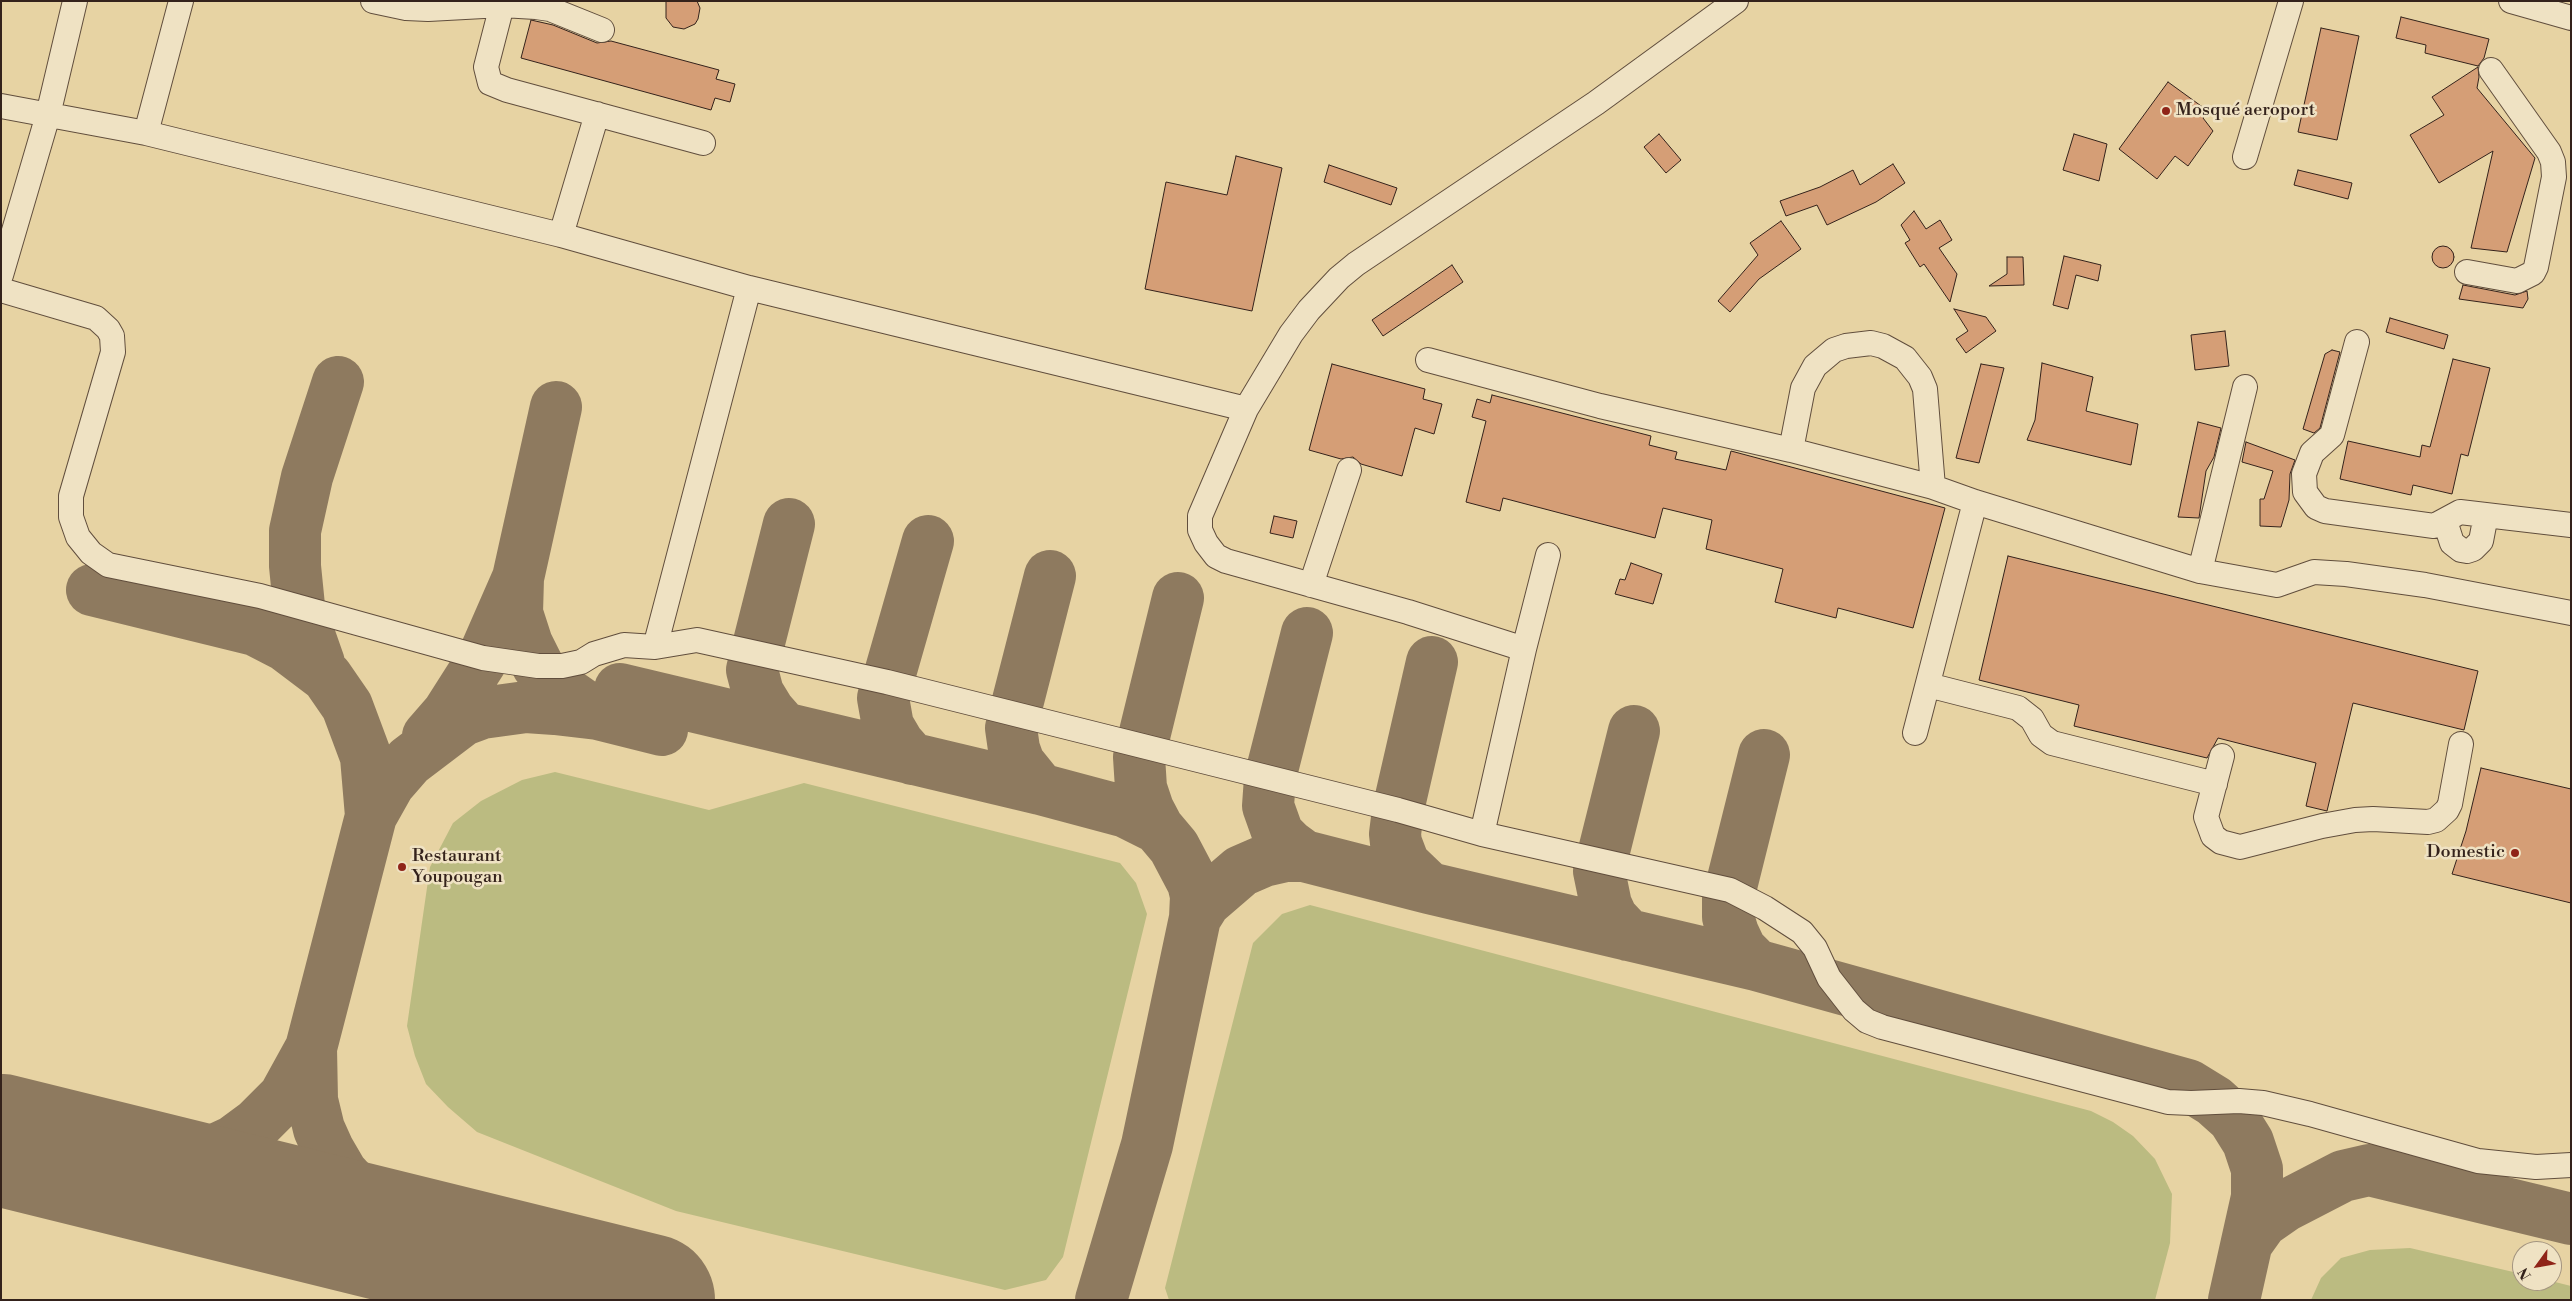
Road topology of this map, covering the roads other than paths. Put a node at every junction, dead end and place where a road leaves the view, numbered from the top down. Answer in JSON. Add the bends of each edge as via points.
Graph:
{"nodes":[{"id":1,"x":75,"y":1,"type":"edge"},
{"id":2,"x":181,"y":1,"type":"edge"},
{"id":3,"x":374,"y":1,"type":"edge"},
{"id":4,"x":1736,"y":1,"type":"edge"},
{"id":5,"x":2291,"y":1,"type":"edge"},
{"id":6,"x":2512,"y":1,"type":"edge"},
{"id":7,"x":502,"y":5,"type":"junction"},
{"id":8,"x":2571,"y":18,"type":"edge"},
{"id":9,"x":602,"y":30,"type":"dead end"},
{"id":10,"x":2491,"y":70,"type":"dead end"},
{"id":11,"x":1,"y":106,"type":"edge"},
{"id":12,"x":597,"y":114,"type":"junction"},
{"id":13,"x":48,"y":115,"type":"junction"},
{"id":14,"x":146,"y":133,"type":"junction"},
{"id":15,"x":703,"y":143,"type":"dead end"},
{"id":16,"x":2560,"y":153,"type":"edge"},
{"id":17,"x":2245,"y":157,"type":"dead end"},
{"id":18,"x":561,"y":235,"type":"junction"},
{"id":19,"x":2467,"y":272,"type":"dead end"},
{"id":20,"x":1,"y":275,"type":"edge"},
{"id":21,"x":749,"y":288,"type":"junction"},
{"id":22,"x":1,"y":290,"type":"edge"},
{"id":23,"x":2357,"y":342,"type":"dead end"},
{"id":24,"x":1428,"y":360,"type":"dead end"},
{"id":25,"x":2246,"y":387,"type":"dead end"},
{"id":26,"x":1246,"y":409,"type":"junction"},
{"id":27,"x":1791,"y":450,"type":"junction"},
{"id":28,"x":1349,"y":470,"type":"dead end"},
{"id":29,"x":1933,"y":486,"type":"junction"},
{"id":30,"x":1975,"y":502,"type":"junction"},
{"id":31,"x":2486,"y":515,"type":"junction"},
{"id":32,"x":2445,"y":521,"type":"junction"},
{"id":33,"x":2571,"y":525,"type":"edge"},
{"id":34,"x":1548,"y":555,"type":"dead end"},
{"id":35,"x":2200,"y":571,"type":"junction"},
{"id":36,"x":1311,"y":585,"type":"junction"},
{"id":37,"x":2571,"y":613,"type":"edge"},
{"id":38,"x":655,"y":648,"type":"junction"},
{"id":39,"x":1524,"y":648,"type":"junction"},
{"id":40,"x":1928,"y":685,"type":"junction"},
{"id":41,"x":1915,"y":733,"type":"dead end"},
{"id":42,"x":2461,"y":744,"type":"dead end"},
{"id":43,"x":2222,"y":756,"type":"dead end"},
{"id":44,"x":2214,"y":784,"type":"junction"},
{"id":45,"x":1482,"y":834,"type":"junction"},
{"id":46,"x":2571,"y":1165,"type":"edge"}],
"edges":[{"from":1,"to":13,"type":"street"},
{"from":2,"to":14,"type":"street"},
{"from":3,"to":7,"type":"street","via":[[428,9]]},
{"from":4,"to":26,"type":"street","via":[[1596,103],[1356,264],[1309,310]]},
{"from":5,"to":17,"type":"street"},
{"from":6,"to":8,"type":"street"},
{"from":7,"to":9,"type":"street","via":[[550,8]]},
{"from":7,"to":12,"type":"street","via":[[486,66],[490,83]]},
{"from":10,"to":16,"type":"street"},
{"from":11,"to":13,"type":"street"},
{"from":12,"to":15,"type":"street"},
{"from":12,"to":18,"type":"street"},
{"from":13,"to":14,"type":"street"},
{"from":13,"to":20,"type":"street"},
{"from":14,"to":18,"type":"street"},
{"from":16,"to":19,"type":"street","via":[[2553,162],[2554,176],[2536,267],[2532,273],[2517,281]]},
{"from":18,"to":21,"type":"street"},
{"from":21,"to":26,"type":"street"},
{"from":21,"to":38,"type":"street"},
{"from":22,"to":38,"type":"street","via":[[96,318],[112,336],[113,352],[72,496],[71,517],[78,537],[90,553],[108,565],[280,601],[483,658],[562,666],[624,645]]},
{"from":23,"to":32,"type":"street","via":[[2332,435],[2312,453],[2304,474],[2309,501],[2325,511],[2434,526]]},
{"from":24,"to":27,"type":"street","via":[[1600,406]]},
{"from":25,"to":35,"type":"street"},
{"from":26,"to":36,"type":"street","via":[[1200,516],[1202,537],[1216,556],[1226,561]]},
{"from":27,"to":29,"type":"street"},
{"from":27,"to":29,"type":"street","via":[[1803,388],[1815,366],[1834,350],[1846,346],[1871,343],[1883,346],[1905,358],[1925,389]]},
{"from":28,"to":36,"type":"street"},
{"from":29,"to":30,"type":"street"},
{"from":30,"to":35,"type":"street"},
{"from":30,"to":40,"type":"street"},
{"from":31,"to":32,"type":"street","via":[[2460,512]]},
{"from":31,"to":32,"type":"street","via":[[2481,541],[2467,551],[2452,543]]},
{"from":31,"to":33,"type":"street"},
{"from":34,"to":39,"type":"street"},
{"from":35,"to":37,"type":"street","via":[[2277,585],[2314,572],[2331,572],[2425,585]]},
{"from":36,"to":39,"type":"street"},
{"from":38,"to":45,"type":"street","via":[[697,640],[878,680],[1398,810]]},
{"from":39,"to":45,"type":"street"},
{"from":40,"to":41,"type":"street"},
{"from":40,"to":44,"type":"street","via":[[2018,708],[2032,719],[2041,736],[2052,743]]},
{"from":42,"to":44,"type":"street","via":[[2450,804],[2442,816],[2428,822],[2355,820],[2240,847],[2230,846],[2213,836],[2208,827],[2206,817]]},
{"from":43,"to":44,"type":"street"},
{"from":45,"to":46,"type":"street","via":[[1730,890],[1802,932],[1854,1010],[1882,1028],[2168,1102],[2263,1103],[2478,1161],[2536,1167]]}]}
